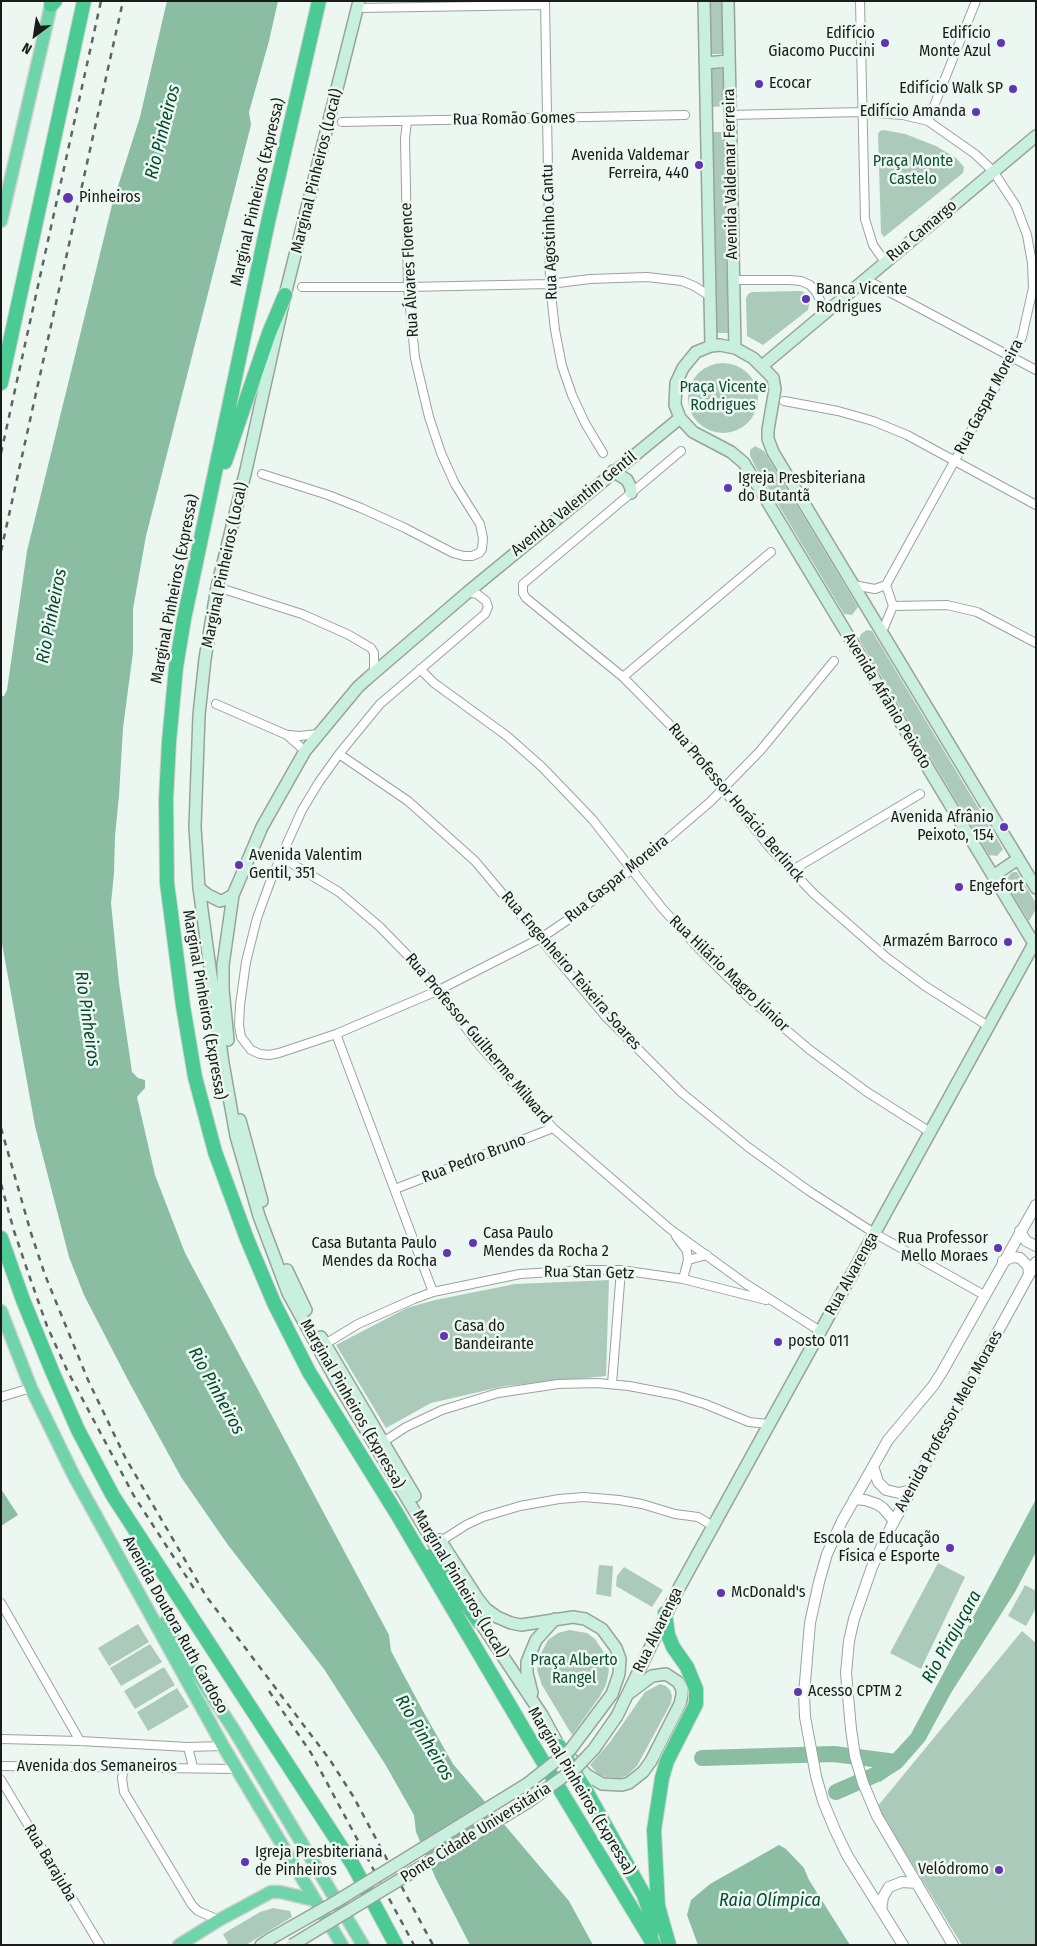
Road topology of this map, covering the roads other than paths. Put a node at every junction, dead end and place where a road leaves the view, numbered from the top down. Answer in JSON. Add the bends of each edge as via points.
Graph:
{"nodes":[{"id":1,"x":84,"y":1,"type":"edge"},
{"id":2,"x":320,"y":1,"type":"edge"},
{"id":3,"x":704,"y":1,"type":"edge"},
{"id":4,"x":728,"y":1,"type":"edge"},
{"id":5,"x":860,"y":1,"type":"edge"},
{"id":6,"x":976,"y":1,"type":"edge"},
{"id":7,"x":52,"y":3,"type":"edge"},
{"id":8,"x":545,"y":3,"type":"edge"},
{"id":9,"x":359,"y":4,"type":"edge"},
{"id":10,"x":729,"y":61,"type":"junction"},
{"id":11,"x":705,"y":63,"type":"junction"},
{"id":12,"x":862,"y":112,"type":"junction"},
{"id":13,"x":730,"y":114,"type":"junction"},
{"id":14,"x":686,"y":115,"type":"dead end"},
{"id":15,"x":547,"y":118,"type":"junction"},
{"id":16,"x":407,"y":121,"type":"junction"},
{"id":17,"x":928,"y":121,"type":"junction"},
{"id":18,"x":342,"y":122,"type":"dead end"},
{"id":19,"x":1036,"y":136,"type":"edge"},
{"id":20,"x":993,"y":171,"type":"junction"},
{"id":21,"x":1,"y":221,"type":"edge"},
{"id":22,"x":885,"y":262,"type":"junction"},
{"id":23,"x":865,"y":279,"type":"junction"},
{"id":24,"x":734,"y":280,"type":"junction"},
{"id":25,"x":550,"y":284,"type":"junction"},
{"id":26,"x":302,"y":287,"type":"dead end"},
{"id":27,"x":408,"y":287,"type":"junction"},
{"id":28,"x":1034,"y":288,"type":"edge"},
{"id":29,"x":285,"y":295,"type":"junction"},
{"id":30,"x":710,"y":296,"type":"junction"},
{"id":31,"x":822,"y":316,"type":"junction"},
{"id":32,"x":711,"y":346,"type":"junction"},
{"id":33,"x":735,"y":348,"type":"junction"},
{"id":34,"x":1012,"y":357,"type":"junction"},
{"id":35,"x":762,"y":366,"type":"junction"},
{"id":36,"x":1036,"y":370,"type":"edge"},
{"id":37,"x":1,"y":383,"type":"edge"},
{"id":38,"x":784,"y":401,"type":"dead end"},
{"id":39,"x":680,"y":418,"type":"junction"},
{"id":40,"x":681,"y":451,"type":"dead end"},
{"id":41,"x":603,"y":453,"type":"dead end"},
{"id":42,"x":955,"y":461,"type":"junction"},
{"id":43,"x":613,"y":471,"type":"junction"},
{"id":44,"x":262,"y":474,"type":"dead end"},
{"id":45,"x":631,"y":493,"type":"junction"},
{"id":46,"x":208,"y":504,"type":"junction"},
{"id":47,"x":1036,"y":505,"type":"edge"},
{"id":48,"x":772,"y":552,"type":"dead end"},
{"id":49,"x":523,"y":584,"type":"joint"},
{"id":50,"x":886,"y":585,"type":"junction"},
{"id":51,"x":853,"y":586,"type":"junction"},
{"id":52,"x":217,"y":587,"type":"junction"},
{"id":53,"x":468,"y":592,"type":"junction"},
{"id":54,"x":893,"y":606,"type":"junction"},
{"id":55,"x":882,"y":632,"type":"junction"},
{"id":56,"x":1036,"y":642,"type":"edge"},
{"id":57,"x":834,"y":662,"type":"dead end"},
{"id":58,"x":420,"y":668,"type":"junction"},
{"id":59,"x":374,"y":672,"type":"junction"},
{"id":60,"x":623,"y":677,"type":"junction"},
{"id":61,"x":216,"y":704,"type":"dead end"},
{"id":62,"x":318,"y":734,"type":"junction"},
{"id":63,"x":287,"y":735,"type":"junction"},
{"id":64,"x":305,"y":750,"type":"junction"},
{"id":65,"x":339,"y":754,"type":"junction"},
{"id":66,"x":723,"y":790,"type":"junction"},
{"id":67,"x":920,"y":794,"type":"dead end"},
{"id":68,"x":281,"y":857,"type":"junction"},
{"id":69,"x":1018,"y":860,"type":"junction"},
{"id":70,"x":632,"y":869,"type":"junction"},
{"id":71,"x":792,"y":871,"type":"junction"},
{"id":72,"x":992,"y":876,"type":"junction"},
{"id":73,"x":199,"y":888,"type":"junction"},
{"id":74,"x":1036,"y":888,"type":"edge"},
{"id":75,"x":233,"y":895,"type":"junction"},
{"id":76,"x":541,"y":938,"type":"junction"},
{"id":77,"x":1035,"y":944,"type":"edge"},
{"id":78,"x":437,"y":990,"type":"junction"},
{"id":79,"x":988,"y":1026,"type":"junction"},
{"id":80,"x":336,"y":1034,"type":"junction"},
{"id":81,"x":553,"y":1128,"type":"junction"},
{"id":82,"x":930,"y":1132,"type":"junction"},
{"id":83,"x":395,"y":1189,"type":"junction"},
{"id":84,"x":1036,"y":1204,"type":"edge"},
{"id":85,"x":670,"y":1229,"type":"junction"},
{"id":86,"x":1020,"y":1231,"type":"junction"},
{"id":87,"x":874,"y":1233,"type":"junction"},
{"id":88,"x":1,"y":1238,"type":"edge"},
{"id":89,"x":1036,"y":1246,"type":"edge"},
{"id":90,"x":707,"y":1255,"type":"junction"},
{"id":91,"x":688,"y":1260,"type":"junction"},
{"id":92,"x":1004,"y":1261,"type":"junction"},
{"id":93,"x":1036,"y":1262,"type":"edge"},
{"id":94,"x":620,"y":1270,"type":"junction"},
{"id":95,"x":1029,"y":1274,"type":"junction"},
{"id":96,"x":683,"y":1279,"type":"junction"},
{"id":97,"x":433,"y":1292,"type":"junction"},
{"id":98,"x":984,"y":1295,"type":"junction"},
{"id":99,"x":775,"y":1303,"type":"junction"},
{"id":100,"x":1,"y":1311,"type":"edge"},
{"id":101,"x":820,"y":1331,"type":"junction"},
{"id":102,"x":324,"y":1344,"type":"junction"},
{"id":103,"x":612,"y":1384,"type":"junction"},
{"id":104,"x":31,"y":1388,"type":"junction"},
{"id":105,"x":1,"y":1397,"type":"edge"},
{"id":106,"x":769,"y":1424,"type":"junction"},
{"id":107,"x":384,"y":1442,"type":"junction"},
{"id":108,"x":873,"y":1466,"type":"junction"},
{"id":109,"x":911,"y":1490,"type":"junction"},
{"id":110,"x":854,"y":1499,"type":"junction"},
{"id":111,"x":397,"y":1514,"type":"junction"},
{"id":112,"x":894,"y":1521,"type":"junction"},
{"id":113,"x":713,"y":1526,"type":"junction"},
{"id":114,"x":441,"y":1541,"type":"junction"},
{"id":115,"x":1,"y":1603,"type":"edge"},
{"id":116,"x":145,"y":1604,"type":"junction"},
{"id":117,"x":665,"y":1613,"type":"junction"},
{"id":118,"x":555,"y":1619,"type":"junction"},
{"id":119,"x":479,"y":1622,"type":"junction"},
{"id":120,"x":628,"y":1694,"type":"junction"},
{"id":121,"x":542,"y":1715,"type":"junction"},
{"id":122,"x":617,"y":1716,"type":"joint"},
{"id":123,"x":1,"y":1739,"type":"edge"},
{"id":124,"x":80,"y":1741,"type":"junction"},
{"id":125,"x":223,"y":1746,"type":"junction"},
{"id":126,"x":559,"y":1746,"type":"junction"},
{"id":127,"x":188,"y":1747,"type":"junction"},
{"id":128,"x":1,"y":1766,"type":"edge"},
{"id":129,"x":125,"y":1766,"type":"junction"},
{"id":130,"x":192,"y":1767,"type":"junction"},
{"id":131,"x":236,"y":1768,"type":"junction"},
{"id":132,"x":1,"y":1780,"type":"edge"},
{"id":133,"x":917,"y":1883,"type":"junction"},
{"id":134,"x":314,"y":1900,"type":"junction"},
{"id":135,"x":881,"y":1910,"type":"junction"},
{"id":136,"x":219,"y":1920,"type":"junction"},
{"id":137,"x":266,"y":1942,"type":"edge"},
{"id":138,"x":336,"y":1942,"type":"edge"},
{"id":139,"x":652,"y":1942,"type":"edge"},
{"id":140,"x":100,"y":1945,"type":"edge"},
{"id":141,"x":179,"y":1945,"type":"edge"},
{"id":142,"x":292,"y":1945,"type":"edge"},
{"id":143,"x":363,"y":1945,"type":"edge"},
{"id":144,"x":396,"y":1945,"type":"edge"},
{"id":145,"x":669,"y":1945,"type":"edge"},
{"id":146,"x":903,"y":1945,"type":"edge"},
{"id":147,"x":953,"y":1945,"type":"edge"}],
"edges":[{"from":1,"to":37,"type":"highway"},
{"from":2,"to":46,"type":"highway","name":"Marginal Pinheiros (Expressa)","via":[[268,222]]},
{"from":3,"to":11,"type":"main road","name":"Avenida Valdemar Ferreira"},
{"from":4,"to":10,"type":"main road","name":"Avenida Valdemar Ferreira"},
{"from":5,"to":12,"type":"street"},
{"from":6,"to":17,"type":"street"},
{"from":7,"to":21,"type":"highway"},
{"from":8,"to":9,"type":"street"},
{"from":8,"to":15,"type":"street","name":"Rua Agostinho Cantu"},
{"from":9,"to":29,"type":"main road","name":"Marginal Pinheiros (Local)"},
{"from":10,"to":11,"type":"main road"},
{"from":10,"to":13,"type":"main road","name":"Avenida Valdemar Ferreira"},
{"from":11,"to":30,"type":"main road","name":"Avenida Valdemar Ferreira"},
{"from":12,"to":13,"type":"street"},
{"from":12,"to":17,"type":"street","via":[[903,115]]},
{"from":12,"to":22,"type":"street","via":[[865,219],[873,244]]},
{"from":13,"to":24,"type":"main road","name":"Avenida Valdemar Ferreira"},
{"from":14,"to":15,"type":"street","name":"Rua Romão Gomes"},
{"from":15,"to":16,"type":"street","name":"Rua Romão Gomes"},
{"from":15,"to":25,"type":"street","name":"Rua Agostinho Cantu"},
{"from":16,"to":18,"type":"street","name":"Rua Romão Gomes"},
{"from":16,"to":27,"type":"street","name":"Rua Álvares Florence"},
{"from":17,"to":20,"type":"street"},
{"from":19,"to":20,"type":"main road","name":"Rua Camargo"},
{"from":20,"to":22,"type":"main road","name":"Rua Camargo"},
{"from":20,"to":28,"type":"street","name":"Rua Gaspar Moreira","via":[[1016,206],[1027,235]]},
{"from":22,"to":23,"type":"main road","name":"Rua Camargo"},
{"from":23,"to":31,"type":"main road","name":"Rua Camargo"},
{"from":23,"to":34,"type":"street"},
{"from":24,"to":31,"type":"street","via":[[801,281],[816,292]]},
{"from":24,"to":33,"type":"main road","name":"Avenida Valdemar Ferreira"},
{"from":25,"to":27,"type":"street"},
{"from":25,"to":30,"type":"street","via":[[647,277],[677,280]]},
{"from":25,"to":41,"type":"street","name":"Rua Agostinho Cantu","via":[[562,366],[585,423]]},
{"from":26,"to":27,"type":"street"},
{"from":27,"to":44,"type":"street","name":"Rua Álvares Florence","via":[[416,358],[429,417],[440,453],[480,524],[484,538],[479,553],[472,556],[453,553],[361,508]]},
{"from":28,"to":34,"type":"street","name":"Rua Gaspar Moreira","via":[[1022,337]]},
{"from":29,"to":46,"type":"highway"},
{"from":29,"to":52,"type":"main road","name":"Marginal Pinheiros (Local)"},
{"from":30,"to":32,"type":"main road","name":"Avenida Valdemar Ferreira"},
{"from":31,"to":35,"type":"main road","name":"Rua Camargo"},
{"from":32,"to":33,"type":"main road"},
{"from":32,"to":39,"type":"main road","via":[[689,358],[679,376],[674,394]]},
{"from":33,"to":35,"type":"main road"},
{"from":34,"to":36,"type":"street"},
{"from":34,"to":42,"type":"street","name":"Rua Gaspar Moreira"},
{"from":35,"to":51,"type":"main road","name":"Avenida Afrânio Peixoto","via":[[776,389],[768,439],[775,456]]},
{"from":38,"to":42,"type":"street","via":[[873,421]]},
{"from":39,"to":43,"type":"main road","name":"Avenida Valentim Gentil"},
{"from":39,"to":72,"type":"main road","name":"Avenida Afrânio Peixoto","via":[[693,432],[738,456],[756,482]]},
{"from":40,"to":45,"type":"street","name":"Avenida Valentim Gentil"},
{"from":42,"to":47,"type":"street"},
{"from":42,"to":50,"type":"street","name":"Rua Gaspar Moreira"},
{"from":43,"to":45,"type":"main road","via":[[627,480]]},
{"from":43,"to":53,"type":"main road","name":"Avenida Valentim Gentil"},
{"from":45,"to":49,"type":"street","name":"Avenida Valentim Gentil"},
{"from":46,"to":111,"type":"highway","name":"Marginal Pinheiros (Expressa)","via":[[176,667],[166,800],[167,883],[195,1077],[215,1152],[274,1303],[309,1372]]},
{"from":48,"to":60,"type":"street"},
{"from":49,"to":60,"type":"street","name":"Rua Professor Horácio Berlinck","via":[[526,598]]},
{"from":50,"to":51,"type":"street","via":[[875,589]]},
{"from":50,"to":54,"type":"street"},
{"from":51,"to":55,"type":"main road","name":"Avenida Afrânio Peixoto"},
{"from":52,"to":59,"type":"street","via":[[302,614],[349,635],[371,648]]},
{"from":52,"to":73,"type":"main road","name":"Marginal Pinheiros (Local)","via":[[199,715],[195,827]]},
{"from":53,"to":58,"type":"street","via":[[486,601],[485,614]]},
{"from":53,"to":59,"type":"main road","name":"Avenida Valentim Gentil"},
{"from":54,"to":55,"type":"street"},
{"from":54,"to":56,"type":"street","via":[[948,604],[977,612]]},
{"from":55,"to":69,"type":"main road","name":"Avenida Afrânio Peixoto"},
{"from":57,"to":66,"type":"street","name":"Rua Gaspar Moreira"},
{"from":58,"to":65,"type":"street","via":[[380,704]]},
{"from":58,"to":70,"type":"street","name":"Rua Hilário Magro Júnior","via":[[542,767],[592,818]]},
{"from":59,"to":62,"type":"main road","name":"Avenida Valentim Gentil"},
{"from":60,"to":66,"type":"street","name":"Rua Professor Horácio Berlinck","via":[[676,731]]},
{"from":61,"to":63,"type":"street"},
{"from":62,"to":63,"type":"street"},
{"from":62,"to":64,"type":"main road","name":"Avenida Valentim Gentil"},
{"from":63,"to":64,"type":"street"},
{"from":64,"to":75,"type":"main road","name":"Avenida Valentim Gentil","via":[[262,827]]},
{"from":65,"to":68,"type":"street","via":[[306,803]]},
{"from":65,"to":76,"type":"street","name":"Rua Engenheiro Teixeira Soares","via":[[408,801],[441,829],[475,861]]},
{"from":66,"to":70,"type":"street","name":"Rua Gaspar Moreira"},
{"from":66,"to":71,"type":"street","name":"Rua Professor Horácio Berlinck"},
{"from":67,"to":71,"type":"street"},
{"from":68,"to":78,"type":"street","name":"Rua Professor Guilherme Milward","via":[[339,892],[380,926]]},
{"from":68,"to":80,"type":"street","name":"Rua Gaspar Moreira","via":[[257,918],[246,962],[240,1005],[241,1037],[251,1050],[269,1055]]},
{"from":69,"to":72,"type":"main road"},
{"from":69,"to":74,"type":"main road","name":"Avenida Afrânio Peixoto"},
{"from":70,"to":76,"type":"street","name":"Rua Gaspar Moreira"},
{"from":70,"to":82,"type":"street","name":"Rua Hilário Magro Júnior","via":[[662,908],[751,1000],[810,1050],[867,1092]]},
{"from":71,"to":79,"type":"street","name":"Rua Professor Horácio Berlinck","via":[[838,917],[886,957]]},
{"from":72,"to":77,"type":"main road","name":"Avenida Afrânio Peixoto"},
{"from":73,"to":75,"type":"main road","via":[[220,900]]},
{"from":73,"to":119,"type":"main road","name":"Marginal Pinheiros (Local)","via":[[236,1136],[262,1225],[288,1293]]},
{"from":75,"to":102,"type":"main road","name":"Avenida Valentim Gentil","via":[[225,941],[223,988],[241,1123],[268,1219],[287,1271]]},
{"from":76,"to":78,"type":"street","name":"Rua Gaspar Moreira"},
{"from":76,"to":87,"type":"street","name":"Rua Engenheiro Teixeira Soares","via":[[606,1017],[682,1093],[748,1147]]},
{"from":77,"to":79,"type":"main road","name":"Rua Alvarenga"},
{"from":78,"to":80,"type":"street","name":"Rua Gaspar Moreira"},
{"from":78,"to":81,"type":"street","name":"Rua Professor Guilherme Milward","via":[[480,1046]]},
{"from":79,"to":82,"type":"main road","name":"Rua Alvarenga"},
{"from":80,"to":83,"type":"street"},
{"from":81,"to":83,"type":"street","name":"Rua Pedro Bruno"},
{"from":81,"to":85,"type":"street","name":"Rua Professor Guilherme Milward"},
{"from":82,"to":87,"type":"main road","name":"Rua Alvarenga"},
{"from":83,"to":97,"type":"street"},
{"from":84,"to":86,"type":"street","name":"Avenida Professor Melo Moraes"},
{"from":85,"to":90,"type":"street","name":"Rua Professor Guilherme Milward"},
{"from":85,"to":91,"type":"street","name":"Rua Professor Guilherme Milward","via":[[685,1247]]},
{"from":86,"to":89,"type":"street","via":[[1026,1241]]},
{"from":86,"to":92,"type":"street","name":"Avenida Professor Melo Moraes"},
{"from":87,"to":98,"type":"street","name":"Rua Engenheiro Teixeira Soares"},
{"from":87,"to":101,"type":"main road","name":"Rua Alvarenga"},
{"from":88,"to":144,"type":"highway","via":[[52,1371],[78,1430],[113,1496],[353,1865]]},
{"from":90,"to":91,"type":"street"},
{"from":90,"to":99,"type":"street","name":"Rua Professor Guilherme Milward"},
{"from":91,"to":96,"type":"street"},
{"from":92,"to":95,"type":"street","via":[[1020,1258],[1028,1266]]},
{"from":92,"to":98,"type":"street","name":"Avenida Professor Melo Moraes"},
{"from":93,"to":95,"type":"street","name":"Avenida Professor Melo Moraes"},
{"from":94,"to":96,"type":"street","name":"Rua Stan Getz"},
{"from":94,"to":97,"type":"street","name":"Rua Stan Getz","via":[[520,1274]]},
{"from":94,"to":103,"type":"street"},
{"from":95,"to":109,"type":"street","name":"Avenida Professor Melo Moraes"},
{"from":96,"to":99,"type":"street","name":"Rua Stan Getz"},
{"from":97,"to":102,"type":"street","name":"Rua Stan Getz","via":[[378,1314]]},
{"from":98,"to":108,"type":"street","name":"Avenida Professor Melo Moraes","via":[[933,1386],[892,1435]]},
{"from":99,"to":101,"type":"street","name":"Rua Professor Guilherme Milward"},
{"from":100,"to":104,"type":"highway","name":"Avenida Doutora Ruth Cardoso"},
{"from":101,"to":106,"type":"main road","name":"Rua Alvarenga"},
{"from":102,"to":107,"type":"main road","name":"Ponte Cidade Universitária"},
{"from":103,"to":106,"type":"street","via":[[676,1395],[750,1422]]},
{"from":103,"to":107,"type":"street","via":[[550,1385],[498,1393],[442,1410],[406,1427]]},
{"from":104,"to":105,"type":"street"},
{"from":104,"to":116,"type":"highway","name":"Avenida Doutora Ruth Cardoso","via":[[74,1476]]},
{"from":106,"to":113,"type":"main road","name":"Rua Alvarenga"},
{"from":107,"to":114,"type":"main road","name":"Ponte Cidade Universitária"},
{"from":108,"to":109,"type":"street","via":[[878,1482],[886,1490],[899,1494]]},
{"from":108,"to":110,"type":"street","name":"Avenida Professor Melo Moraes"},
{"from":109,"to":112,"type":"street","name":"Avenida Professor Melo Moraes"},
{"from":110,"to":112,"type":"street","via":[[877,1504]]},
{"from":110,"to":135,"type":"street","name":"Avenida Professor Melo Moraes","via":[[827,1554],[819,1582],[808,1634],[805,1717],[823,1801],[847,1855]]},
{"from":111,"to":119,"type":"highway"},
{"from":111,"to":139,"type":"highway","name":"Marginal Pinheiros (Expressa)"},
{"from":112,"to":133,"type":"street","name":"Avenida Professor Melo Moraes","via":[[872,1568],[854,1619],[846,1673],[855,1756],[863,1783],[877,1816]]},
{"from":113,"to":114,"type":"street","via":[[698,1518],[642,1504],[584,1497],[520,1506],[492,1514]]},
{"from":113,"to":117,"type":"main road","name":"Rua Alvarenga"},
{"from":114,"to":118,"type":"main road","name":"Ponte Cidade Universitária","via":[[478,1600],[497,1617],[522,1625]]},
{"from":115,"to":124,"type":"street"},
{"from":116,"to":125,"type":"highway","name":"Avenida Doutora Ruth Cardoso"},
{"from":116,"to":143,"type":"highway","via":[[165,1625],[234,1730]]},
{"from":117,"to":120,"type":"main road","name":"Rua Alvarenga"},
{"from":117,"to":145,"type":"highway","via":[[668,1635],[696,1689],[696,1704],[667,1761],[654,1830],[658,1906]]},
{"from":118,"to":121,"type":"main road","via":[[536,1640],[527,1662],[528,1682]]},
{"from":118,"to":137,"type":"main road","name":"Ponte Cidade Universitária","bridge":true,"via":[[574,1617],[593,1623],[609,1637],[620,1659],[612,1694],[570,1750],[535,1778]]},
{"from":119,"to":121,"type":"main road","name":"Marginal Pinheiros (Local)"},
{"from":120,"to":122,"type":"main road","name":"Rua Alvarenga"},
{"from":120,"to":126,"type":"main road","name":"Marginal Pinheiros (Local)","via":[[659,1673],[672,1676],[682,1689],[680,1704],[651,1761],[636,1779],[622,1785],[600,1784]]},
{"from":121,"to":126,"type":"main road","name":"Marginal Pinheiros (Local)"},
{"from":122,"to":142,"type":"main road","name":"Ponte Cidade Universitária","bridge":true,"via":[[594,1750],[577,1767],[528,1802]]},
{"from":123,"to":124,"type":"street","name":"Avenida dos Semaneiros"},
{"from":124,"to":127,"type":"street","name":"Avenida dos Semaneiros"},
{"from":125,"to":127,"type":"street","name":"Avenida dos Semaneiros"},
{"from":125,"to":131,"type":"highway","name":"Avenida Doutora Ruth Cardoso"},
{"from":126,"to":139,"type":"highway","via":[[644,1895],[651,1916]]},
{"from":127,"to":130,"type":"street","name":"Avenida dos Semaneiros"},
{"from":128,"to":129,"type":"street","name":"Avenida dos Semaneiros"},
{"from":129,"to":130,"type":"street","name":"Avenida dos Semaneiros"},
{"from":129,"to":136,"type":"street","via":[[122,1778],[124,1792],[192,1905]]},
{"from":130,"to":131,"type":"street","name":"Avenida dos Semaneiros"},
{"from":131,"to":134,"type":"highway","name":"Avenida Doutora Ruth Cardoso"},
{"from":132,"to":140,"type":"street","name":"Rua Barajuba"},
{"from":133,"to":135,"type":"street","via":[[902,1882],[889,1887]]},
{"from":133,"to":147,"type":"street","name":"Avenida Professor Melo Moraes"},
{"from":134,"to":136,"type":"highway","via":[[271,1892]]},
{"from":134,"to":138,"type":"highway","name":"Avenida Doutora Ruth Cardoso"},
{"from":135,"to":146,"type":"street","name":"Avenida Professor Melo Moraes"},
{"from":136,"to":141,"type":"highway"}]}
